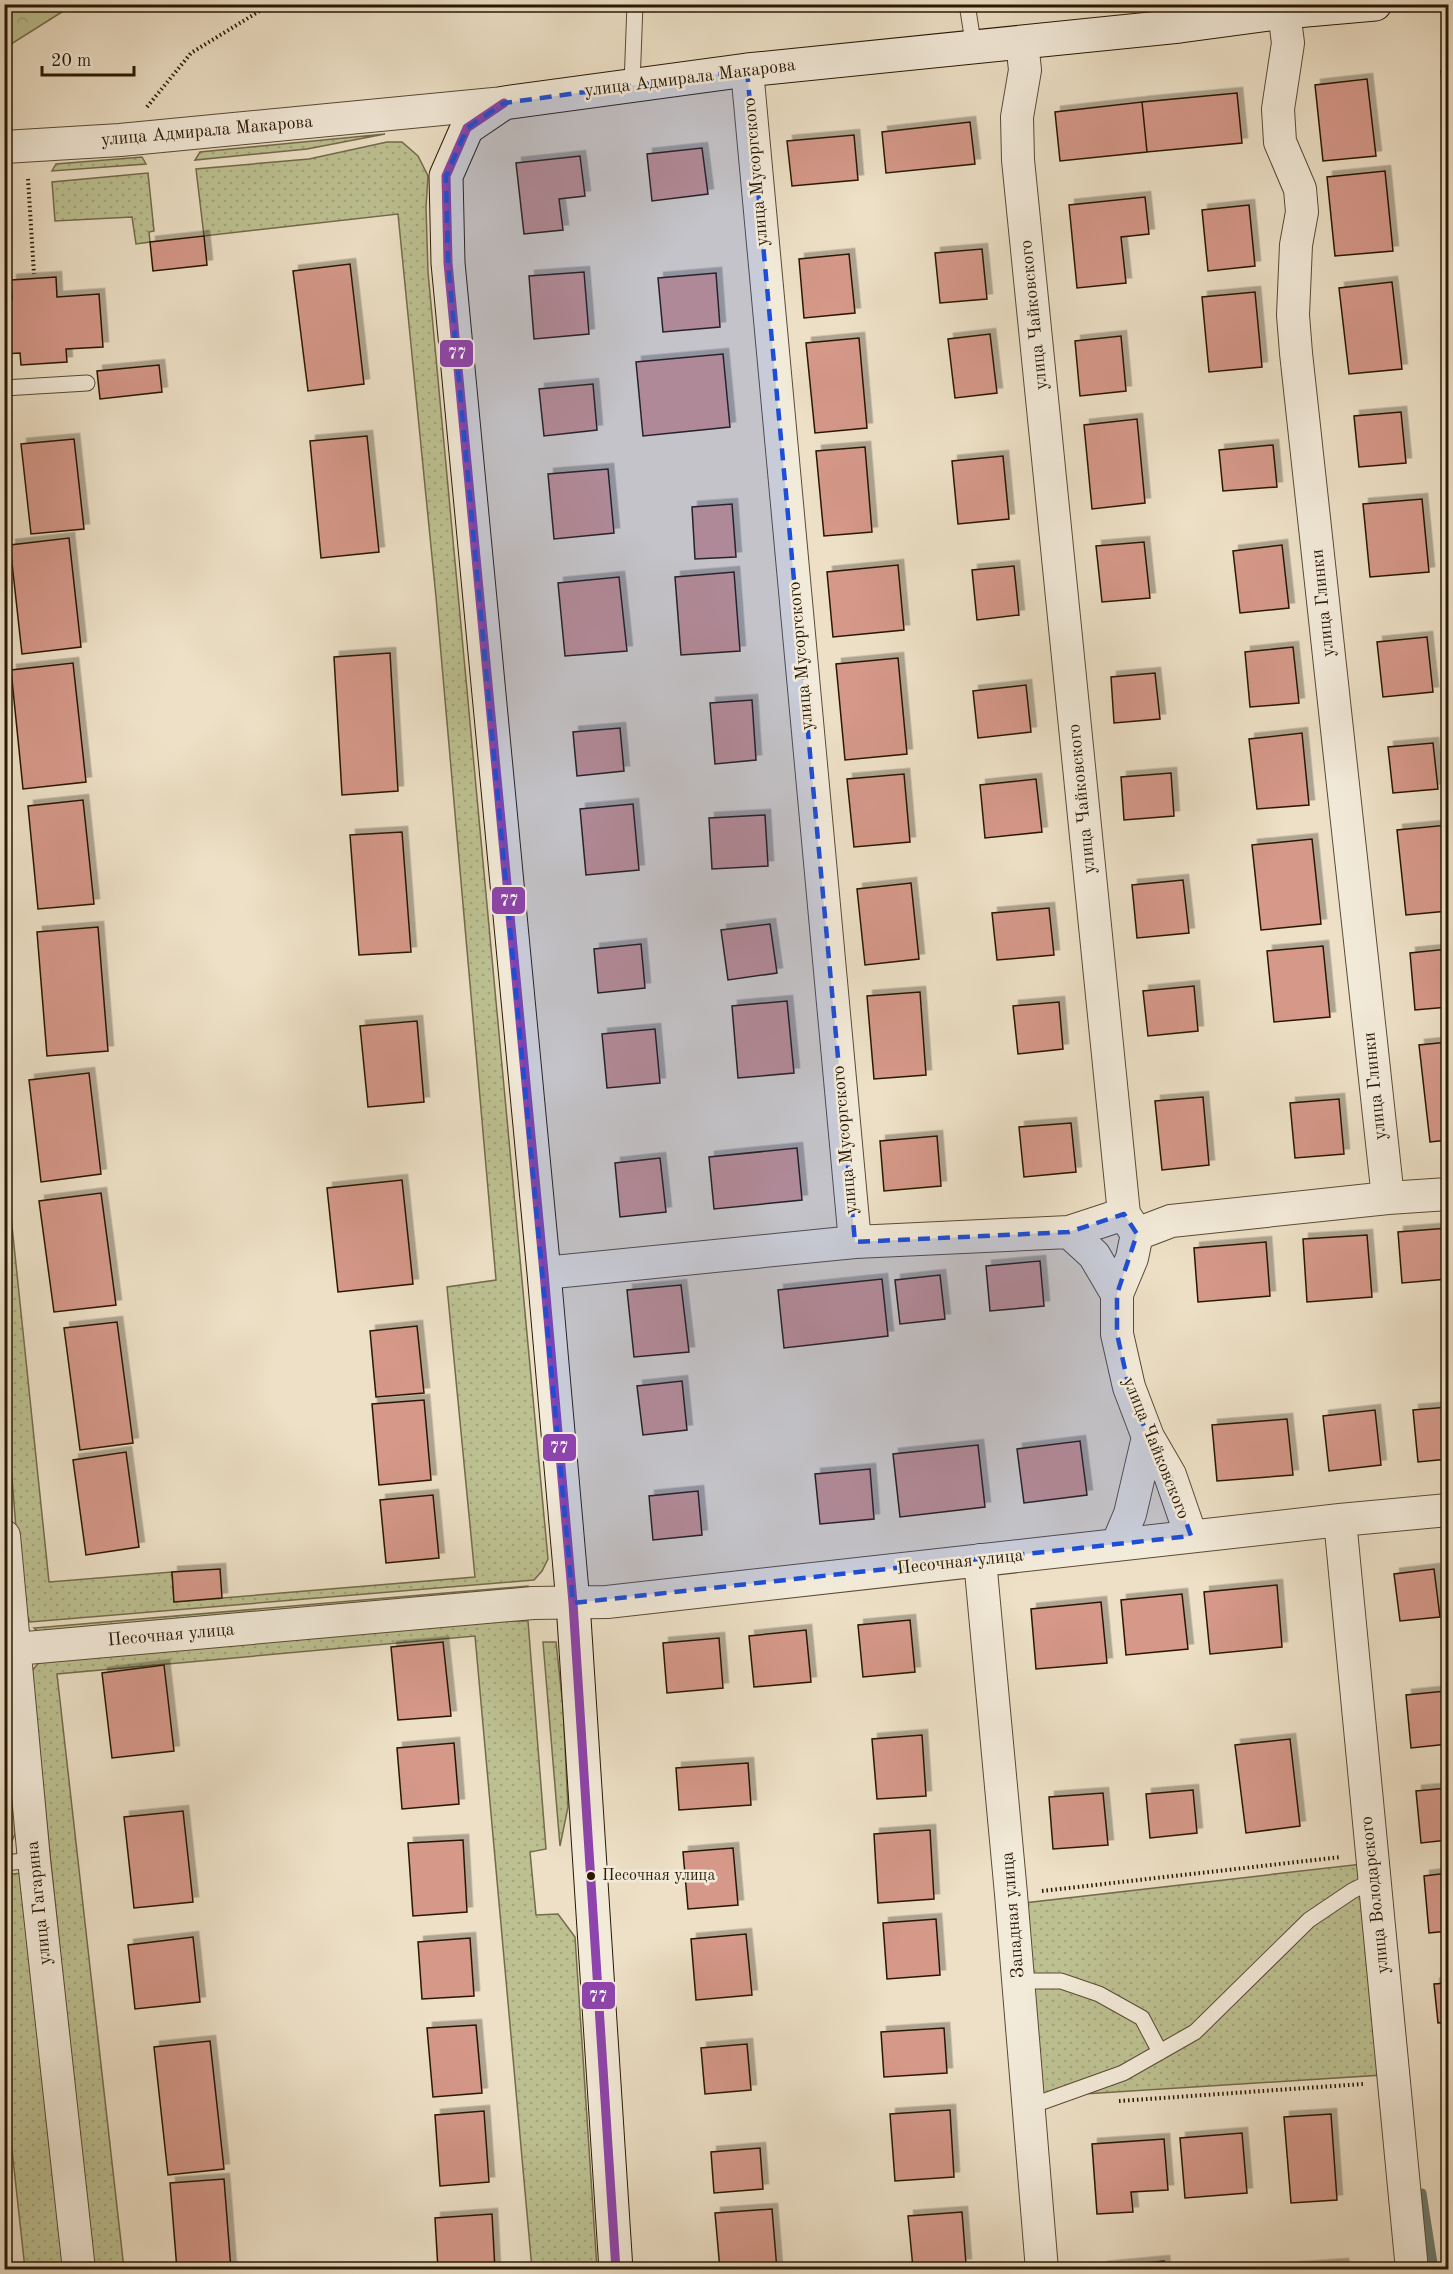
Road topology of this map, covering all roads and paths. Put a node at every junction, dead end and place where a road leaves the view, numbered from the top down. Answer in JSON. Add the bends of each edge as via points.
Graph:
{"nodes":[{"id":1,"x":271,"y":4,"type":"edge"},
{"id":2,"x":635,"y":4,"type":"edge"},
{"id":3,"x":967,"y":4,"type":"edge"},
{"id":4,"x":1375,"y":4,"type":"edge"},
{"id":5,"x":1284,"y":12,"type":"junction"},
{"id":6,"x":1022,"y":42,"type":"junction"},
{"id":7,"x":974,"y":48,"type":"junction"},
{"id":8,"x":747,"y":70,"type":"junction"},
{"id":9,"x":632,"y":85,"type":"junction"},
{"id":10,"x":504,"y":103,"type":"junction"},
{"id":11,"x":120,"y":140,"type":"junction"},
{"id":12,"x":4,"y":147,"type":"edge"},
{"id":13,"x":28,"y":179,"type":"dead end"},
{"id":14,"x":34,"y":274,"type":"dead end"},
{"id":15,"x":87,"y":383,"type":"dead end"},
{"id":16,"x":4,"y":388,"type":"edge"},
{"id":17,"x":1449,"y":1194,"type":"edge"},
{"id":18,"x":1388,"y":1198,"type":"junction"},
{"id":19,"x":1130,"y":1224,"type":"junction"},
{"id":20,"x":1069,"y":1232,"type":"junction"},
{"id":21,"x":855,"y":1242,"type":"junction"},
{"id":22,"x":544,"y":1272,"type":"junction"},
{"id":23,"x":1117,"y":1294,"type":"junction"},
{"id":24,"x":1148,"y":1437,"type":"junction"},
{"id":25,"x":1449,"y":1510,"type":"edge"},
{"id":26,"x":1340,"y":1520,"type":"junction"},
{"id":27,"x":4,"y":1536,"type":"edge"},
{"id":28,"x":1191,"y":1536,"type":"junction"},
{"id":29,"x":1117,"y":1545,"type":"junction"},
{"id":30,"x":980,"y":1560,"type":"junction"},
{"id":31,"x":573,"y":1603,"type":"junction"},
{"id":32,"x":9,"y":1650,"type":"edge"},
{"id":33,"x":19,"y":1861,"type":"edge"},
{"id":34,"x":1372,"y":1867,"type":"junction"},
{"id":35,"x":1011,"y":1894,"type":"junction"},
{"id":36,"x":1018,"y":1981,"type":"junction"},
{"id":37,"x":1160,"y":2052,"type":"junction"},
{"id":38,"x":1393,"y":2082,"type":"junction"},
{"id":39,"x":1111,"y":2101,"type":"dead end"},
{"id":40,"x":1028,"y":2107,"type":"junction"},
{"id":41,"x":79,"y":2270,"type":"edge"},
{"id":42,"x":616,"y":2270,"type":"edge"},
{"id":43,"x":1042,"y":2270,"type":"edge"},
{"id":44,"x":1412,"y":2270,"type":"edge"}],
"edges":[{"from":1,"to":11,"type":"path","via":[[190,53]]},
{"from":2,"to":9,"type":"lane"},
{"from":3,"to":7,"type":"lane"},
{"from":4,"to":5,"type":"street","name":"улица Адмирала Макарова"},
{"from":5,"to":6,"type":"street","name":"улица Адмирала Макарова","via":[[1179,21]]},
{"from":5,"to":18,"type":"street","name":"улица Глинки","via":[[1288,43],[1278,109],[1280,142],[1300,189],[1302,212],[1296,245],[1293,315],[1296,353]]},
{"from":6,"to":7,"type":"street","name":"улица Адмирала Макарова"},
{"from":6,"to":19,"type":"street","name":"улица Чайковского","via":[[1025,70],[1017,117],[1018,160]]},
{"from":7,"to":8,"type":"street","name":"улица Адмирала Макарова"},
{"from":8,"to":9,"type":"street","name":"улица Адмирала Макарова"},
{"from":8,"to":21,"type":"street","name":"улица Мусоргского"},
{"from":9,"to":10,"type":"street","name":"улица Адмирала Макарова"},
{"from":10,"to":11,"type":"street","name":"улица Адмирала Макарова"},
{"from":10,"to":22,"type":"street","via":[[467,128],[446,176],[448,263]]},
{"from":11,"to":12,"type":"street","name":"улица Адмирала Макарова"},
{"from":13,"to":14,"type":"path"},
{"from":15,"to":16,"type":"lane"},
{"from":17,"to":18,"type":"street"},
{"from":18,"to":19,"type":"street"},
{"from":19,"to":20,"type":"street"},
{"from":19,"to":23,"type":"street","name":"улица Чайковского","via":[[1132,1258]]},
{"from":20,"to":21,"type":"street"},
{"from":20,"to":23,"type":"street","via":[[1094,1255]]},
{"from":21,"to":22,"type":"street"},
{"from":22,"to":31,"type":"street"},
{"from":23,"to":24,"type":"street","name":"улица Чайковского","via":[[1117,1334],[1129,1387]]},
{"from":24,"to":28,"type":"street","name":"улица Чайковского","via":[[1170,1475]]},
{"from":24,"to":29,"type":"street","via":[[1130,1514]]},
{"from":25,"to":26,"type":"street","name":"Песочная улица"},
{"from":26,"to":28,"type":"street","name":"Песочная улица"},
{"from":26,"to":34,"type":"street","name":"улица Володарского"},
{"from":27,"to":32,"type":"street","name":"улица Гагарина"},
{"from":28,"to":29,"type":"street","name":"Песочная улица"},
{"from":29,"to":30,"type":"street","name":"Песочная улица"},
{"from":30,"to":31,"type":"street","name":"Песочная улица"},
{"from":30,"to":35,"type":"street","name":"Западная улица"},
{"from":31,"to":32,"type":"street","name":"Песочная улица","via":[[533,1603]]},
{"from":31,"to":42,"type":"street"},
{"from":32,"to":33,"type":"street","name":"улица Гагарина"},
{"from":33,"to":41,"type":"street","name":"улица Гагарина"},
{"from":34,"to":35,"type":"path"},
{"from":34,"to":37,"type":"lane","via":[[1352,1891],[1310,1920],[1195,2032]]},
{"from":34,"to":38,"type":"street","name":"улица Володарского"},
{"from":35,"to":36,"type":"street","name":"Западная улица"},
{"from":36,"to":37,"type":"lane","via":[[1061,1981],[1099,1994],[1142,2018]]},
{"from":36,"to":40,"type":"street","name":"Западная улица"},
{"from":37,"to":40,"type":"lane","via":[[1123,2073]]},
{"from":38,"to":39,"type":"path"},
{"from":38,"to":44,"type":"street","name":"улица Володарского"},
{"from":40,"to":43,"type":"street","name":"Западная улица"}]}
